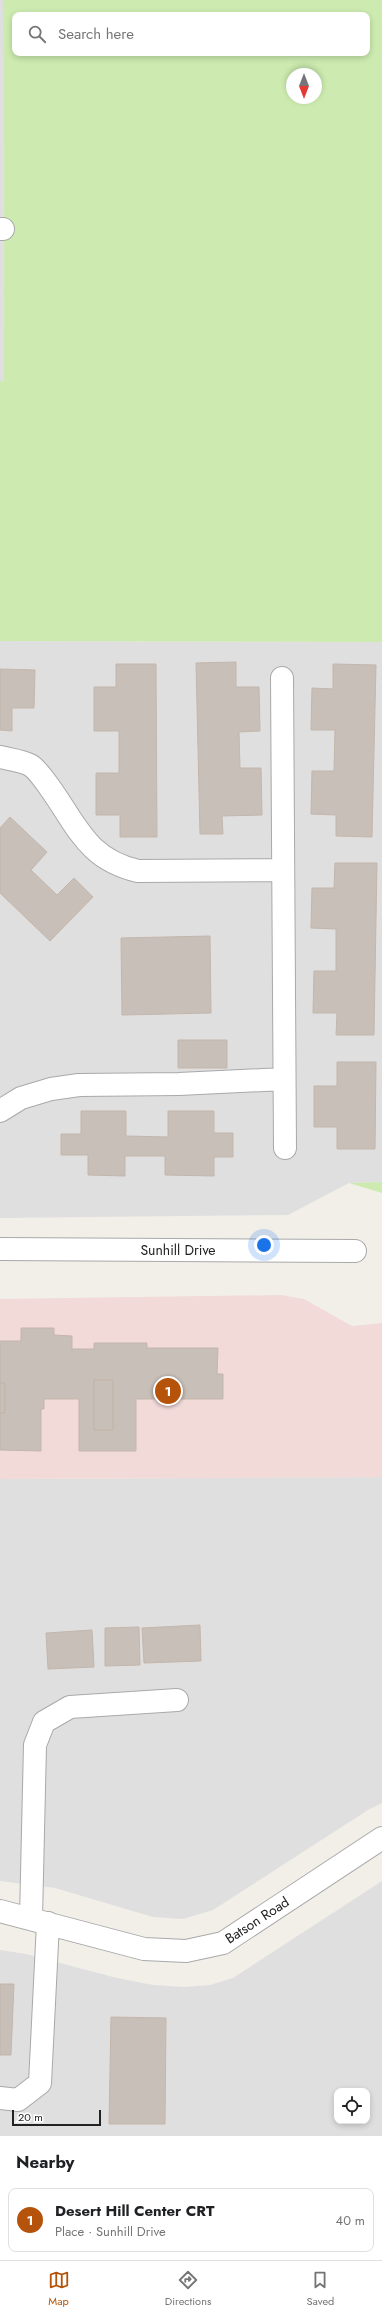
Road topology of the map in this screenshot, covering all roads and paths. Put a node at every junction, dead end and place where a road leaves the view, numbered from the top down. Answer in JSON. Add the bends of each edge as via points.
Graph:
{"nodes":[{"id":1,"x":282,"y":678,"type":"dead end"},
{"id":2,"x":0,"y":758,"type":"edge"},
{"id":3,"x":282,"y":870,"type":"junction"},
{"id":4,"x":284,"y":1079,"type":"junction"},
{"id":5,"x":0,"y":1111,"type":"edge"},
{"id":6,"x":285,"y":1148,"type":"dead end"},
{"id":7,"x":0,"y":1250,"type":"edge"},
{"id":8,"x":355,"y":1251,"type":"dead end"},
{"id":9,"x":177,"y":1700,"type":"dead end"},
{"id":10,"x":382,"y":1838,"type":"edge"},
{"id":11,"x":0,"y":1911,"type":"edge"},
{"id":12,"x":40,"y":1921,"type":"junction"},
{"id":13,"x":0,"y":2098,"type":"edge"}],
"edges":[{"from":1,"to":3,"type":"street"},
{"from":2,"to":3,"type":"street","via":[[30,765],[47,784],[89,846],[118,867],[138,871]]},
{"from":3,"to":4,"type":"street"},
{"from":4,"to":5,"type":"street","via":[[79,1085],[51,1089],[21,1098]]},
{"from":4,"to":6,"type":"street"},
{"from":7,"to":8,"type":"street","name":"Sunhill Drive"},
{"from":9,"to":12,"type":"street","via":[[70,1707],[44,1722],[35,1745]]},
{"from":10,"to":12,"type":"street","name":"Batson Road","via":[[223,1943],[186,1951],[144,1949]]},
{"from":11,"to":12,"type":"street","name":"Batson Road"},
{"from":12,"to":13,"type":"street","via":[[40,2083],[18,2100]]}]}
